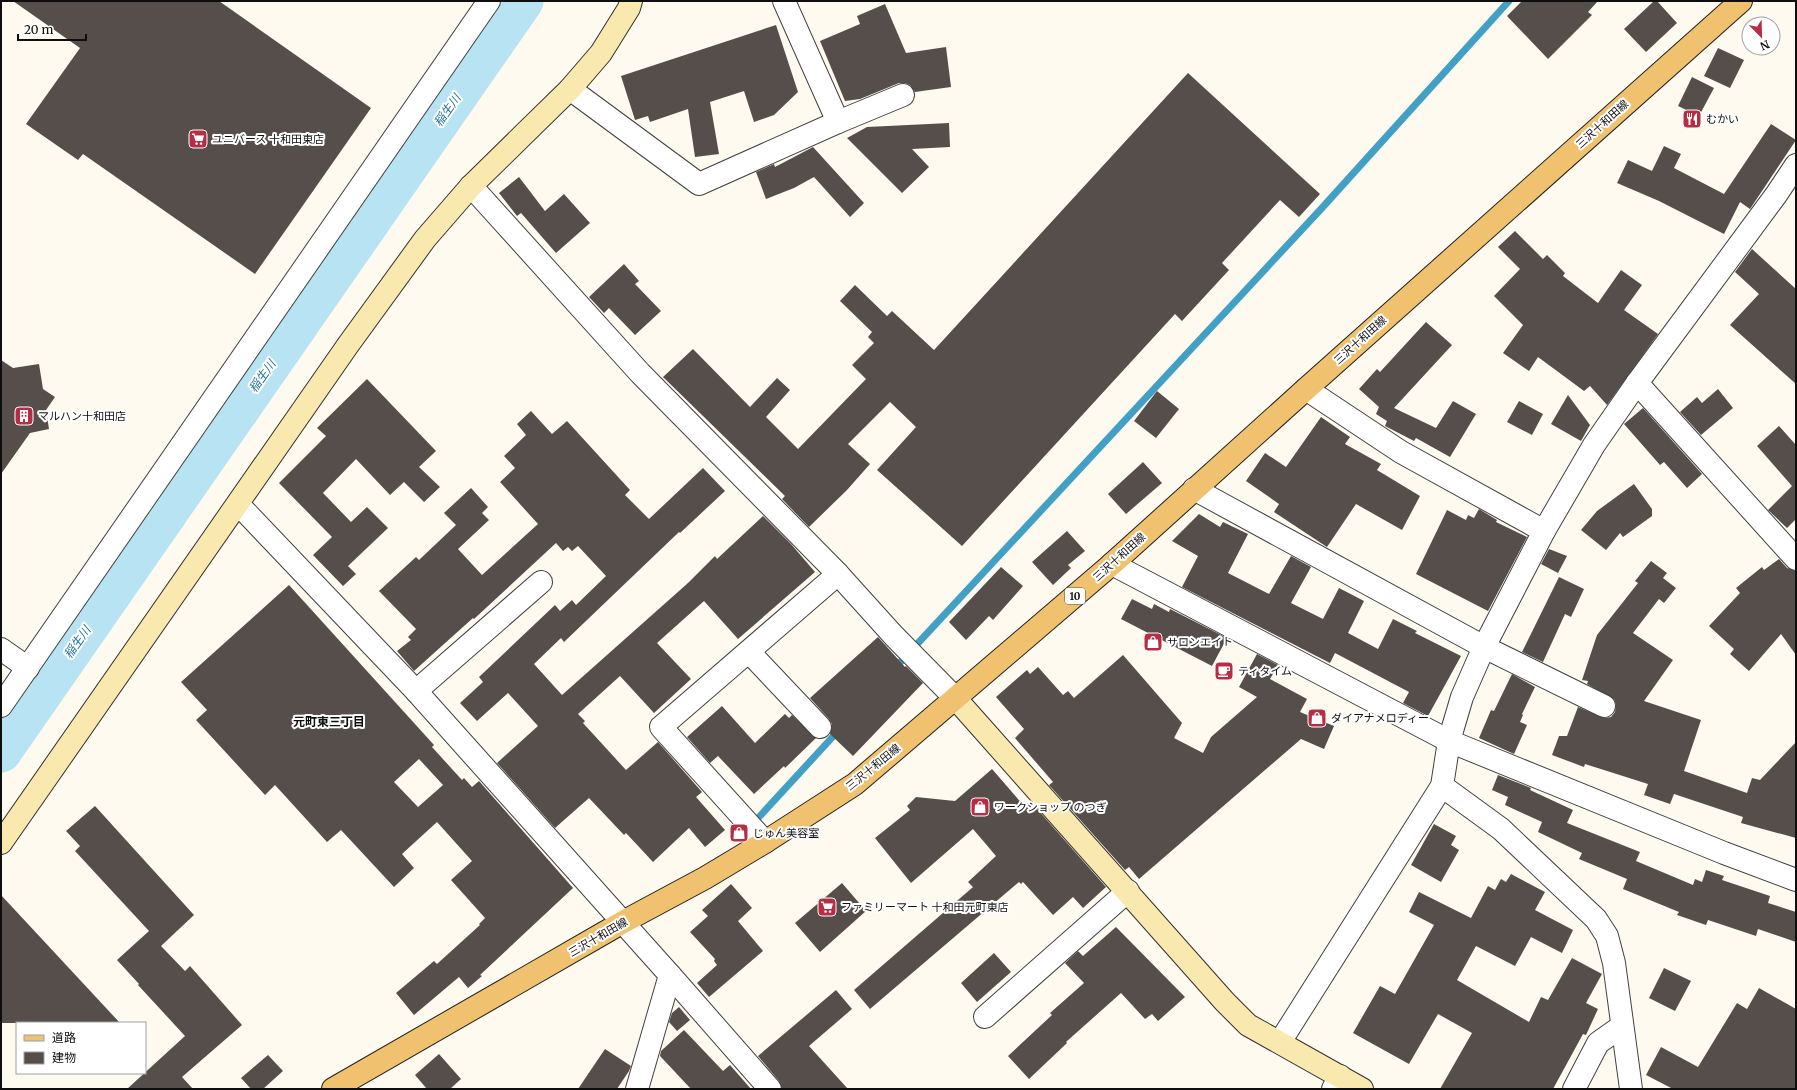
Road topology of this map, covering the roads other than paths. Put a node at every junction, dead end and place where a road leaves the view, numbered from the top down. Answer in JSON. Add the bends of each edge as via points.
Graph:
{"nodes":[{"id":1,"x":489,"y":1,"type":"edge"},
{"id":2,"x":631,"y":1,"type":"edge"},
{"id":3,"x":784,"y":1,"type":"edge"},
{"id":4,"x":1741,"y":1,"type":"edge"},
{"id":5,"x":570,"y":89,"type":"junction"},
{"id":6,"x":903,"y":95,"type":"dead end"},
{"id":7,"x":838,"y":122,"type":"junction"},
{"id":8,"x":1796,"y":165,"type":"edge"},
{"id":9,"x":472,"y":186,"type":"junction"},
{"id":10,"x":1637,"y":383,"type":"junction"},
{"id":11,"x":1306,"y":389,"type":"junction"},
{"id":12,"x":1194,"y":489,"type":"junction"},
{"id":13,"x":238,"y":504,"type":"junction"},
{"id":14,"x":1544,"y":531,"type":"junction"},
{"id":15,"x":1792,"y":547,"type":"edge"},
{"id":16,"x":1112,"y":564,"type":"junction"},
{"id":17,"x":838,"y":574,"type":"junction"},
{"id":18,"x":541,"y":582,"type":"dead end"},
{"id":19,"x":1484,"y":647,"type":"junction"},
{"id":20,"x":1,"y":649,"type":"edge"},
{"id":21,"x":749,"y":652,"type":"junction"},
{"id":22,"x":28,"y":668,"type":"junction"},
{"id":23,"x":416,"y":691,"type":"junction"},
{"id":24,"x":956,"y":699,"type":"junction"},
{"id":25,"x":1,"y":706,"type":"edge"},
{"id":26,"x":1604,"y":706,"type":"dead end"},
{"id":27,"x":820,"y":727,"type":"dead end"},
{"id":28,"x":1448,"y":741,"type":"junction"},
{"id":29,"x":1442,"y":786,"type":"junction"},
{"id":30,"x":765,"y":842,"type":"junction"},
{"id":31,"x":1,"y":843,"type":"edge"},
{"id":32,"x":1796,"y":880,"type":"edge"},
{"id":33,"x":1128,"y":890,"type":"junction"},
{"id":34,"x":623,"y":922,"type":"junction"},
{"id":35,"x":670,"y":975,"type":"junction"},
{"id":36,"x":985,"y":1017,"type":"dead end"},
{"id":37,"x":1622,"y":1026,"type":"junction"},
{"id":38,"x":1280,"y":1042,"type":"junction"},
{"id":39,"x":1336,"y":1083,"type":"edge"},
{"id":40,"x":333,"y":1089,"type":"edge"},
{"id":41,"x":637,"y":1089,"type":"edge"},
{"id":42,"x":770,"y":1089,"type":"edge"},
{"id":43,"x":1362,"y":1089,"type":"edge"},
{"id":44,"x":1574,"y":1089,"type":"edge"},
{"id":45,"x":1631,"y":1089,"type":"edge"}],
"edges":[{"from":1,"to":22,"type":"street"},
{"from":2,"to":5,"type":"street","via":[[601,53]]},
{"from":3,"to":7,"type":"street"},
{"from":4,"to":11,"type":"main road","name":"三沢十和田線","number":"10"},
{"from":5,"to":7,"type":"street","via":[[699,184]]},
{"from":5,"to":9,"type":"street"},
{"from":6,"to":7,"type":"street"},
{"from":8,"to":10,"type":"street"},
{"from":9,"to":13,"type":"street","via":[[425,239],[352,338]]},
{"from":9,"to":17,"type":"street","via":[[640,373]]},
{"from":10,"to":14,"type":"street","via":[[1594,445]]},
{"from":10,"to":15,"type":"street"},
{"from":11,"to":12,"type":"main road","name":"三沢十和田線","number":"10"},
{"from":11,"to":14,"type":"street","via":[[1401,452]]},
{"from":12,"to":16,"type":"main road","name":"三沢十和田線","number":"10"},
{"from":12,"to":19,"type":"street"},
{"from":13,"to":23,"type":"street"},
{"from":13,"to":31,"type":"street"},
{"from":14,"to":19,"type":"street"},
{"from":16,"to":24,"type":"main road","name":"三沢十和田線","number":"10"},
{"from":16,"to":28,"type":"street"},
{"from":17,"to":21,"type":"street"},
{"from":17,"to":24,"type":"street"},
{"from":18,"to":23,"type":"street"},
{"from":19,"to":26,"type":"street"},
{"from":19,"to":28,"type":"street","via":[[1462,697]]},
{"from":20,"to":22,"type":"street"},
{"from":21,"to":27,"type":"street"},
{"from":21,"to":30,"type":"street","via":[[661,727]]},
{"from":22,"to":25,"type":"street"},
{"from":23,"to":34,"type":"street"},
{"from":24,"to":30,"type":"main road","name":"三沢十和田線","number":"10","via":[[855,784]]},
{"from":24,"to":33,"type":"street"},
{"from":28,"to":29,"type":"street"},
{"from":28,"to":32,"type":"street"},
{"from":29,"to":37,"type":"street","via":[[1501,829],[1596,919],[1607,936],[1614,963]]},
{"from":29,"to":38,"type":"street"},
{"from":30,"to":34,"type":"main road","name":"三沢十和田線","number":"10"},
{"from":33,"to":36,"type":"street"},
{"from":33,"to":38,"type":"street","via":[[1225,1002],[1248,1025]]},
{"from":34,"to":35,"type":"street"},
{"from":34,"to":40,"type":"main road","name":"三沢十和田線","number":"10"},
{"from":35,"to":41,"type":"street"},
{"from":35,"to":42,"type":"street"},
{"from":37,"to":44,"type":"street","via":[[1598,1043]]},
{"from":37,"to":45,"type":"street"},
{"from":38,"to":39,"type":"street"},
{"from":39,"to":43,"type":"street"}]}
